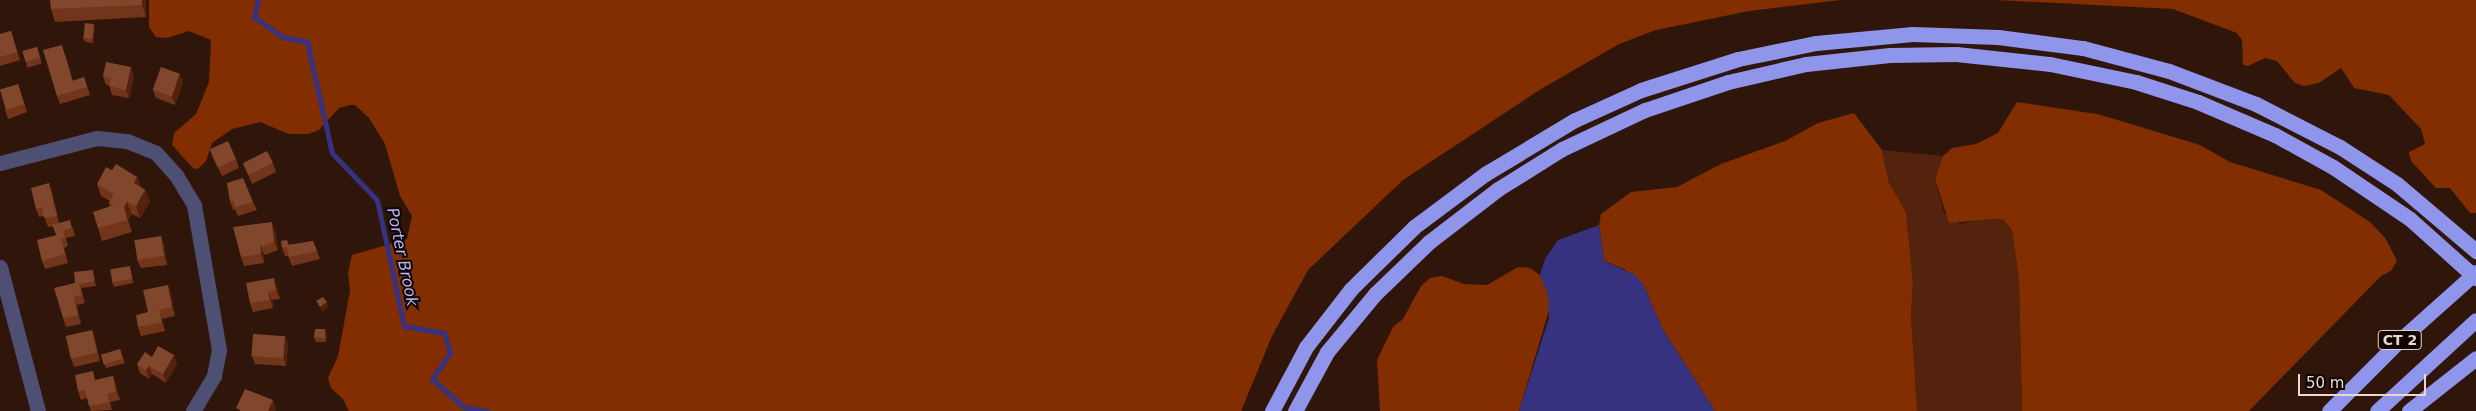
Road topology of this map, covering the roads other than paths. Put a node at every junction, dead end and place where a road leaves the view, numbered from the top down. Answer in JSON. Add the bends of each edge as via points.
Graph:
{"nodes":[{"id":1,"x":0,"y":163,"type":"edge"},
{"id":2,"x":2476,"y":250,"type":"edge"},
{"id":3,"x":0,"y":267,"type":"edge"},
{"id":4,"x":2476,"y":272,"type":"edge"},
{"id":5,"x":2476,"y":278,"type":"edge"},
{"id":6,"x":2476,"y":320,"type":"edge"},
{"id":7,"x":2476,"y":358,"type":"edge"},
{"id":8,"x":38,"y":411,"type":"edge"},
{"id":9,"x":193,"y":411,"type":"edge"},
{"id":10,"x":1272,"y":411,"type":"edge"},
{"id":11,"x":1295,"y":411,"type":"edge"},
{"id":12,"x":2329,"y":411,"type":"edge"},
{"id":13,"x":2377,"y":411,"type":"edge"},
{"id":14,"x":2409,"y":411,"type":"edge"}],
"edges":[{"from":1,"to":9,"type":"street","via":[[97,138],[127,141],[156,153],[176,175],[194,205],[219,350],[214,376]]},
{"from":2,"to":10,"type":"highway","via":[[2422,203],[2358,158],[2276,113],[2192,78],[2126,58],[2063,45],[1954,34],[1870,37],[1793,47],[1707,67],[1619,98],[1557,129],[1485,174],[1414,227],[1351,289],[1306,348]]},
{"from":3,"to":8,"type":"street"},
{"from":4,"to":12,"type":"highway","number":"CT 2","via":[[2400,340]]},
{"from":5,"to":11,"type":"highway","bridge":true,"via":[[2410,219],[2333,166],[2275,135],[2198,102],[2136,82],[2050,64],[1956,54],[1890,55],[1806,64],[1736,80],[1644,110],[1562,149],[1498,189],[1436,237],[1375,294],[1327,352]]},
{"from":6,"to":13,"type":"highway","number":"CT 2"},
{"from":7,"to":14,"type":"highway"}]}
